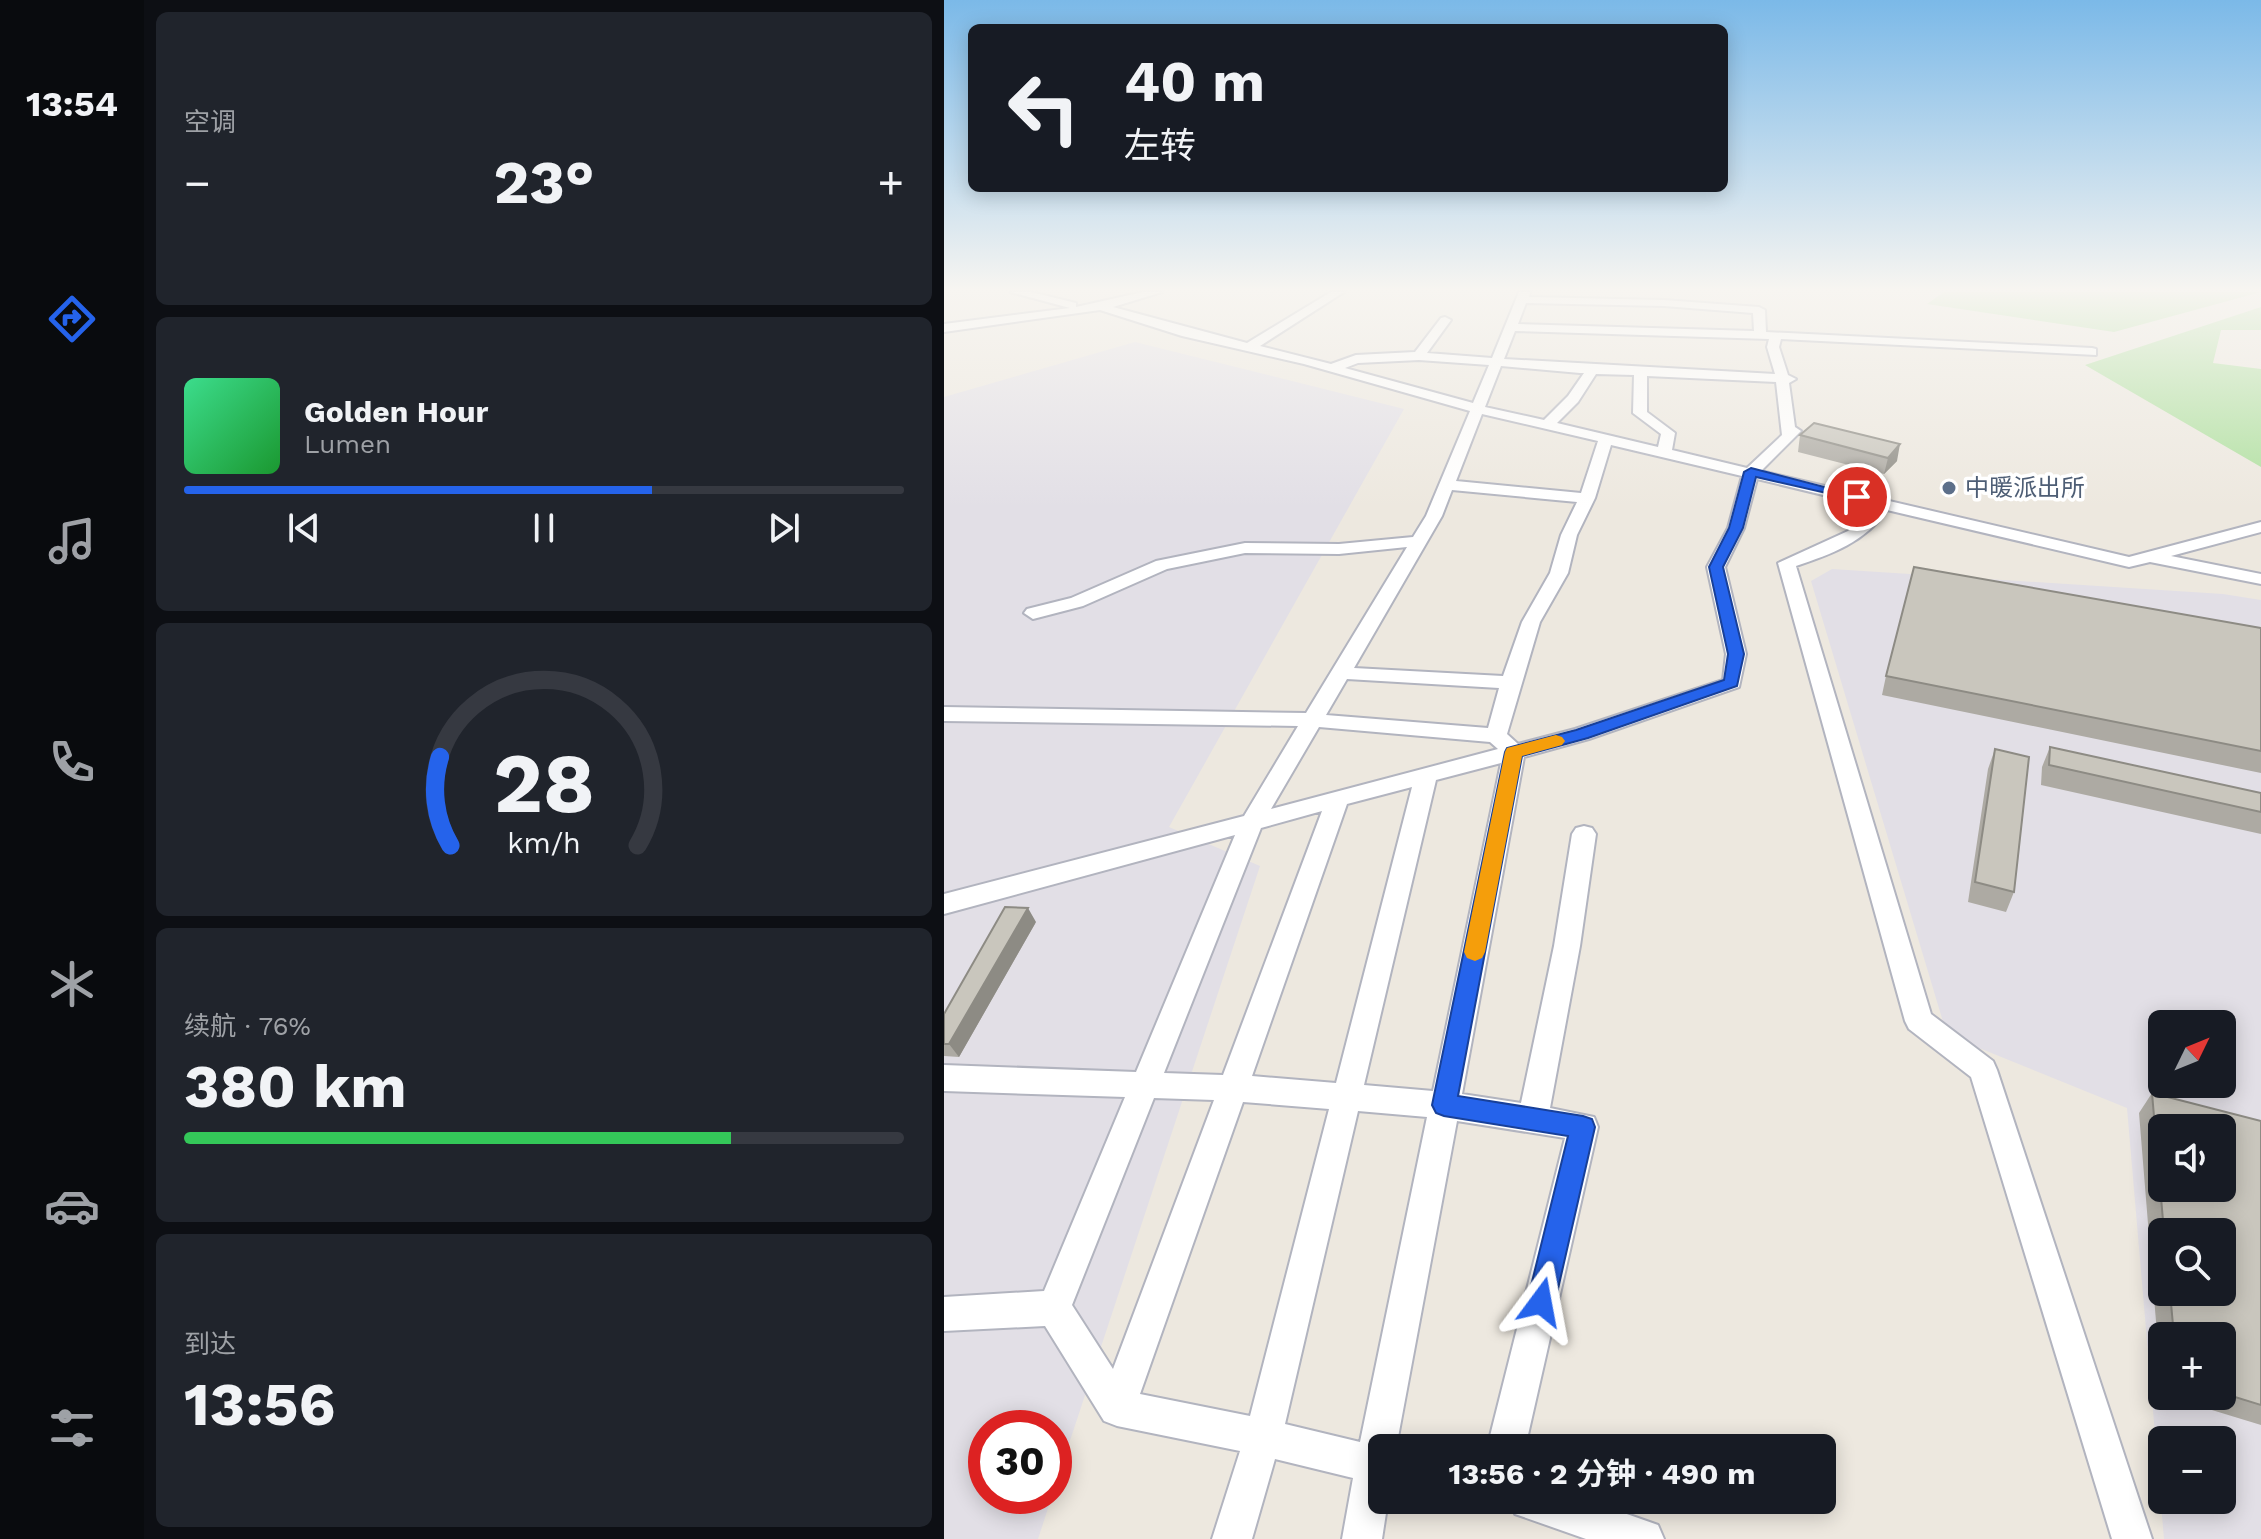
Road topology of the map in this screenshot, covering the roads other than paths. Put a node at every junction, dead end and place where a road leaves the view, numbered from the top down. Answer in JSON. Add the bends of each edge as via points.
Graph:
{"nodes":[{"id":1,"x":1316,"y":364,"type":"edge"},
{"id":2,"x":1343,"y":364,"type":"edge"},
{"id":3,"x":1497,"y":364,"type":"joint"},
{"id":4,"x":1780,"y":364,"type":"edge"},
{"id":5,"x":1332,"y":368,"type":"junction"},
{"id":6,"x":1592,"y":370,"type":"junction"},
{"id":7,"x":1641,"y":371,"type":"junction"},
{"id":8,"x":1786,"y":378,"type":"junction"},
{"id":9,"x":1478,"y":409,"type":"junction"},
{"id":10,"x":1546,"y":426,"type":"junction"},
{"id":11,"x":1606,"y":438,"type":"junction"},
{"id":12,"x":1664,"y":452,"type":"junction"},
{"id":13,"x":1751,"y":472,"type":"junction"},
{"id":14,"x":1447,"y":485,"type":"junction"},
{"id":15,"x":1587,"y":498,"type":"junction"},
{"id":16,"x":1884,"y":503,"type":"junction"},
{"id":17,"x":2261,"y":527,"type":"edge"},
{"id":18,"x":1419,"y":541,"type":"junction"},
{"id":19,"x":2151,"y":557,"type":"junction"},
{"id":20,"x":2261,"y":579,"type":"edge"},
{"id":21,"x":1033,"y":613,"type":"dead end"},
{"id":22,"x":1340,"y":673,"type":"junction"},
{"id":23,"x":1511,"y":683,"type":"junction"},
{"id":24,"x":944,"y":714,"type":"edge"},
{"id":25,"x":1312,"y":720,"type":"junction"},
{"id":26,"x":1505,"y":744,"type":"junction"},
{"id":27,"x":1426,"y":775,"type":"junction"},
{"id":28,"x":1338,"y":799,"type":"junction"},
{"id":29,"x":1252,"y":822,"type":"junction"},
{"id":30,"x":1584,"y":834,"type":"dead end"},
{"id":31,"x":944,"y":904,"type":"edge"},
{"id":32,"x":944,"y":1078,"type":"edge"},
{"id":33,"x":1145,"y":1086,"type":"junction"},
{"id":34,"x":1233,"y":1088,"type":"junction"},
{"id":35,"x":1347,"y":1097,"type":"junction"},
{"id":36,"x":1444,"y":1105,"type":"junction"},
{"id":37,"x":1533,"y":1119,"type":"junction"},
{"id":38,"x":1054,"y":1308,"type":"junction"},
{"id":39,"x":944,"y":1314,"type":"edge"},
{"id":40,"x":1117,"y":1408,"type":"junction"},
{"id":41,"x":1384,"y":1434,"type":"edge"},
{"id":42,"x":1509,"y":1434,"type":"edge"},
{"id":43,"x":1263,"y":1437,"type":"junction"},
{"id":44,"x":1368,"y":1463,"type":"edge"},
{"id":45,"x":1368,"y":1512,"type":"edge"},
{"id":46,"x":1567,"y":1514,"type":"edge"},
{"id":47,"x":1629,"y":1537,"type":"edge"},
{"id":48,"x":1232,"y":1539,"type":"edge"},
{"id":49,"x":1362,"y":1539,"type":"edge"},
{"id":50,"x":2132,"y":1539,"type":"edge"}],
"edges":[{"from":1,"to":5,"type":"street"},
{"from":2,"to":5,"type":"street"},
{"from":3,"to":6,"type":"street"},
{"from":3,"to":9,"type":"street"},
{"from":4,"to":8,"type":"street"},
{"from":5,"to":9,"type":"street"},
{"from":6,"to":7,"type":"street"},
{"from":6,"to":10,"type":"street"},
{"from":7,"to":8,"type":"street"},
{"from":7,"to":12,"type":"street","via":[[1640,413],[1668,433]]},
{"from":8,"to":13,"type":"street","via":[[1792,433]]},
{"from":9,"to":10,"type":"street"},
{"from":9,"to":14,"type":"street"},
{"from":10,"to":11,"type":"street"},
{"from":11,"to":12,"type":"street"},
{"from":11,"to":15,"type":"street"},
{"from":12,"to":13,"type":"street"},
{"from":13,"to":16,"type":"street"},
{"from":13,"to":26,"type":"street","via":[[1736,528],[1716,567],[1736,654],[1732,683],[1582,734]]},
{"from":14,"to":15,"type":"street"},
{"from":14,"to":18,"type":"street"},
{"from":15,"to":23,"type":"street","via":[[1559,573],[1531,622]]},
{"from":16,"to":19,"type":"street","via":[[2129,562]]},
{"from":16,"to":50,"type":"street","via":[[1872,523],[1840,545],[1787,563],[1919,1021],[1983,1070]]},
{"from":17,"to":19,"type":"street"},
{"from":18,"to":21,"type":"street","via":[[1339,549],[1245,548],[1162,565],[1077,602]]},
{"from":18,"to":22,"type":"street"},
{"from":19,"to":20,"type":"street"},
{"from":22,"to":23,"type":"street"},
{"from":22,"to":25,"type":"street"},
{"from":23,"to":26,"type":"street"},
{"from":24,"to":25,"type":"street"},
{"from":25,"to":26,"type":"street"},
{"from":25,"to":29,"type":"street"},
{"from":26,"to":27,"type":"street"},
{"from":26,"to":36,"type":"street"},
{"from":27,"to":28,"type":"street"},
{"from":27,"to":35,"type":"street"},
{"from":28,"to":29,"type":"street"},
{"from":28,"to":34,"type":"street"},
{"from":29,"to":31,"type":"street"},
{"from":29,"to":33,"type":"street"},
{"from":30,"to":37,"type":"street"},
{"from":32,"to":33,"type":"street"},
{"from":33,"to":34,"type":"street"},
{"from":33,"to":38,"type":"street"},
{"from":34,"to":35,"type":"street"},
{"from":34,"to":40,"type":"street"},
{"from":35,"to":36,"type":"street"},
{"from":35,"to":43,"type":"street"},
{"from":36,"to":37,"type":"street"},
{"from":36,"to":41,"type":"street"},
{"from":37,"to":42,"type":"street","via":[[1583,1127]]},
{"from":38,"to":39,"type":"street"},
{"from":38,"to":40,"type":"street"},
{"from":40,"to":43,"type":"street"},
{"from":43,"to":44,"type":"street"},
{"from":43,"to":48,"type":"street"},
{"from":45,"to":49,"type":"street"},
{"from":46,"to":47,"type":"street"}]}
